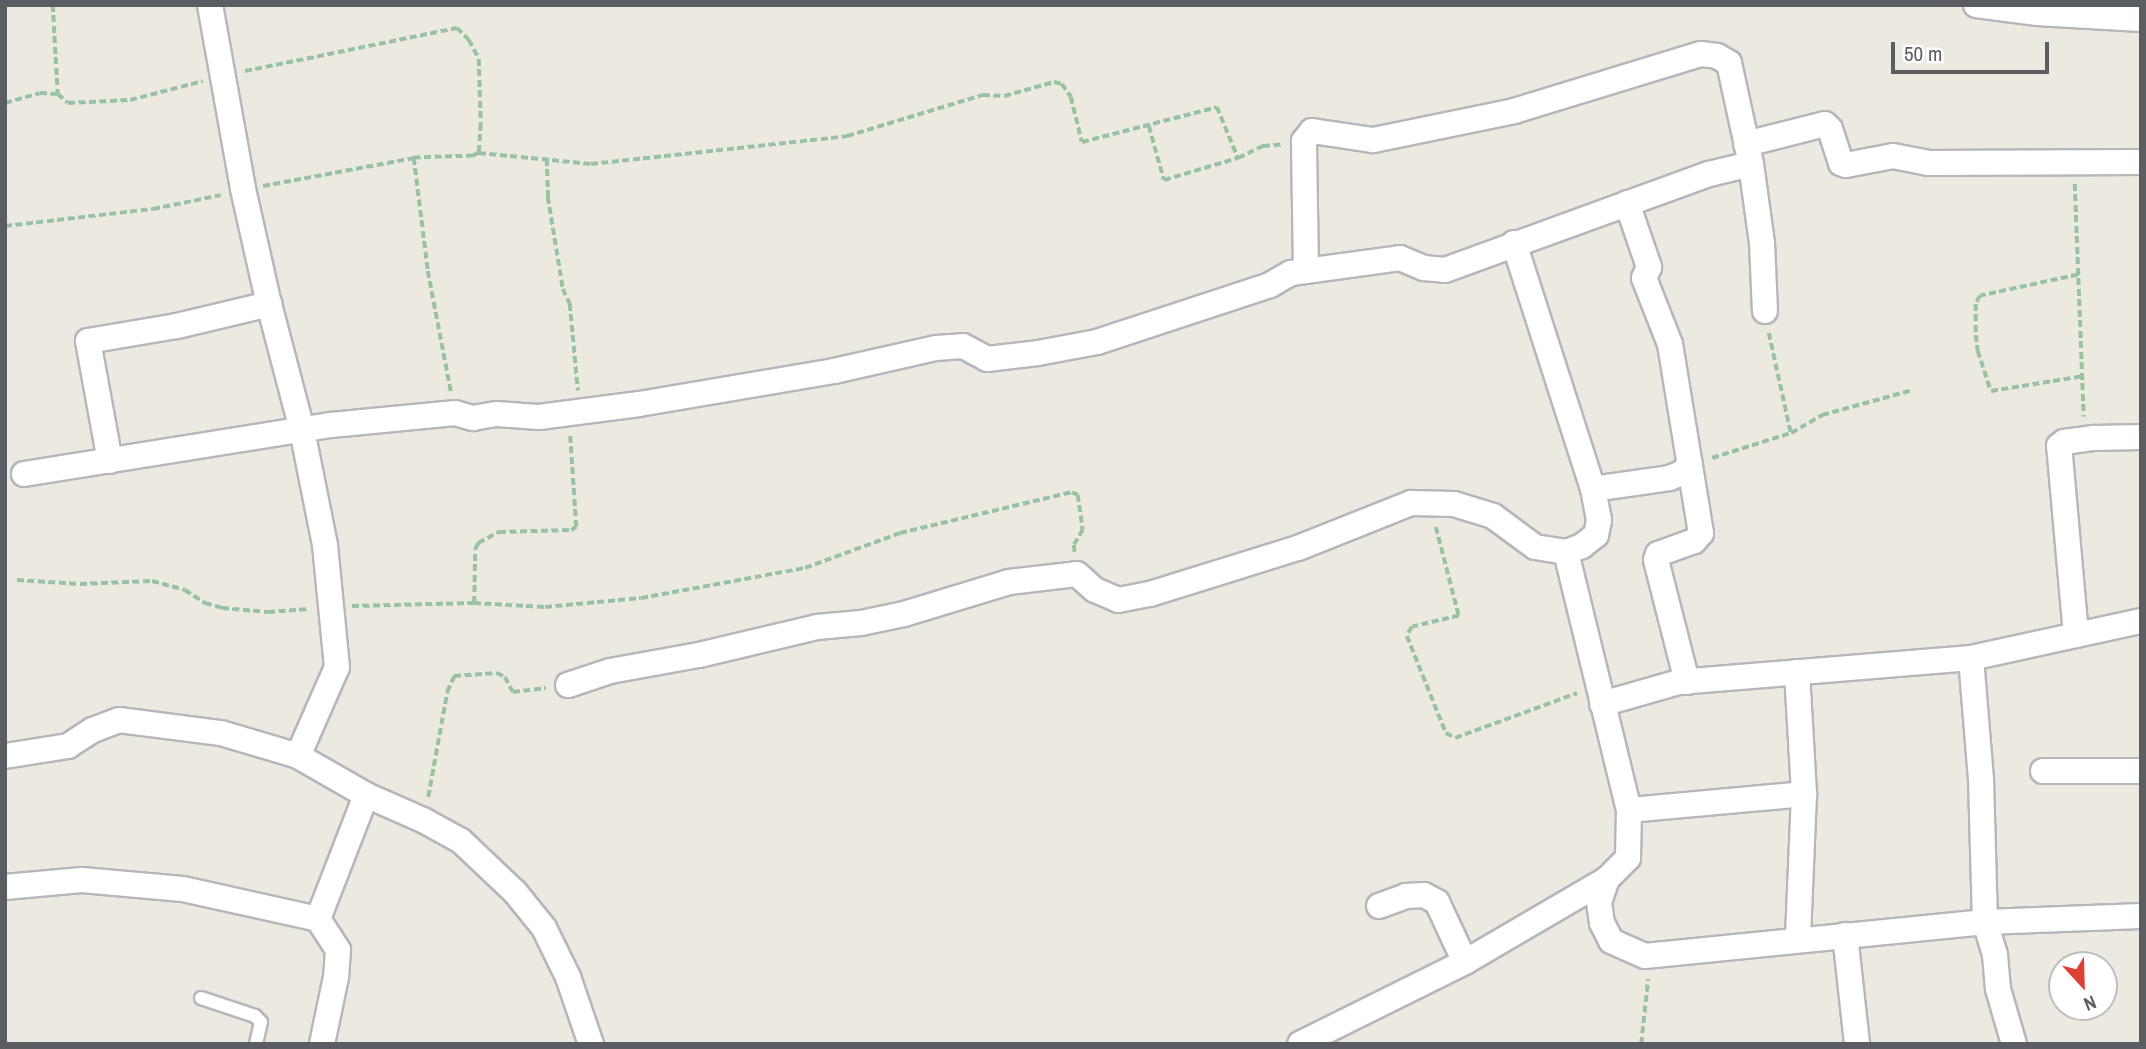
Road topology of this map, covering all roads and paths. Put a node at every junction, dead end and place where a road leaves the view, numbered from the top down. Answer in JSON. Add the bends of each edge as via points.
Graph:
{"nodes":[{"id":1,"x":53,"y":5,"type":"edge"},
{"id":2,"x":210,"y":5,"type":"edge"},
{"id":3,"x":1976,"y":5,"type":"edge"},
{"id":4,"x":2038,"y":9,"type":"edge"},
{"id":5,"x":2141,"y":19,"type":"edge"},
{"id":6,"x":224,"y":75,"type":"junction"},
{"id":7,"x":58,"y":94,"type":"junction"},
{"id":8,"x":5,"y":103,"type":"edge"},
{"id":9,"x":1149,"y":125,"type":"junction"},
{"id":10,"x":1304,"y":141,"type":"junction"},
{"id":11,"x":478,"y":153,"type":"junction"},
{"id":12,"x":1748,"y":154,"type":"junction"},
{"id":13,"x":414,"y":158,"type":"junction"},
{"id":14,"x":1238,"y":158,"type":"junction"},
{"id":15,"x":547,"y":159,"type":"junction"},
{"id":16,"x":2077,"y":161,"type":"junction"},
{"id":17,"x":2141,"y":162,"type":"edge"},
{"id":18,"x":243,"y":189,"type":"junction"},
{"id":19,"x":1627,"y":203,"type":"junction"},
{"id":20,"x":5,"y":226,"type":"edge"},
{"id":21,"x":1514,"y":243,"type":"junction"},
{"id":22,"x":1306,"y":271,"type":"junction"},
{"id":23,"x":2078,"y":275,"type":"junction"},
{"id":24,"x":269,"y":304,"type":"junction"},
{"id":25,"x":1765,"y":311,"type":"joint"},
{"id":26,"x":2084,"y":376,"type":"junction"},
{"id":27,"x":1913,"y":390,"type":"dead end"},
{"id":28,"x":455,"y":412,"type":"junction"},
{"id":29,"x":574,"y":412,"type":"junction"},
{"id":30,"x":302,"y":429,"type":"junction"},
{"id":31,"x":1791,"y":433,"type":"junction"},
{"id":32,"x":2141,"y":437,"type":"edge"},
{"id":33,"x":2082,"y":440,"type":"junction"},
{"id":34,"x":110,"y":461,"type":"junction"},
{"id":35,"x":1690,"y":464,"type":"junction"},
{"id":36,"x":24,"y":474,"type":"dead end"},
{"id":37,"x":1593,"y":489,"type":"junction"},
{"id":38,"x":1429,"y":505,"type":"junction"},
{"id":39,"x":1566,"y":552,"type":"junction"},
{"id":40,"x":1077,"y":574,"type":"junction"},
{"id":41,"x":17,"y":580,"type":"dead end"},
{"id":42,"x":474,"y":603,"type":"junction"},
{"id":43,"x":332,"y":607,"type":"junction"},
{"id":44,"x":2141,"y":621,"type":"edge"},
{"id":45,"x":2076,"y":635,"type":"junction"},
{"id":46,"x":1971,"y":657,"type":"junction"},
{"id":47,"x":1797,"y":672,"type":"junction"},
{"id":48,"x":1687,"y":682,"type":"junction"},
{"id":49,"x":568,"y":685,"type":"joint"},
{"id":50,"x":1600,"y":694,"type":"junction"},
{"id":51,"x":5,"y":756,"type":"edge"},
{"id":52,"x":298,"y":756,"type":"junction"},
{"id":53,"x":2043,"y":771,"type":"dead end"},
{"id":54,"x":2141,"y":771,"type":"edge"},
{"id":55,"x":1804,"y":794,"type":"junction"},
{"id":56,"x":366,"y":795,"type":"junction"},
{"id":57,"x":1629,"y":810,"type":"junction"},
{"id":58,"x":424,"y":820,"type":"junction"},
{"id":59,"x":1607,"y":879,"type":"junction"},
{"id":60,"x":5,"y":887,"type":"edge"},
{"id":61,"x":1379,"y":906,"type":"dead end"},
{"id":62,"x":2141,"y":916,"type":"edge"},
{"id":63,"x":318,"y":919,"type":"junction"},
{"id":64,"x":1985,"y":922,"type":"junction"},
{"id":65,"x":1845,"y":935,"type":"junction"},
{"id":66,"x":1798,"y":940,"type":"junction"},
{"id":67,"x":1645,"y":956,"type":"junction"},
{"id":68,"x":1465,"y":962,"type":"junction"},
{"id":69,"x":201,"y":998,"type":"dead end"},
{"id":70,"x":256,"y":1044,"type":"edge"},
{"id":71,"x":322,"y":1044,"type":"edge"},
{"id":72,"x":592,"y":1044,"type":"edge"},
{"id":73,"x":1300,"y":1044,"type":"edge"},
{"id":74,"x":1641,"y":1044,"type":"edge"},
{"id":75,"x":1857,"y":1044,"type":"edge"},
{"id":76,"x":2014,"y":1044,"type":"edge"}],
"edges":[{"from":1,"to":7,"type":"path"},
{"from":2,"to":6,"type":"street"},
{"from":3,"to":4,"type":"street"},
{"from":4,"to":5,"type":"street"},
{"from":6,"to":7,"type":"path","via":[[130,100],[68,103]]},
{"from":6,"to":11,"type":"path","via":[[457,28],[479,59]]},
{"from":6,"to":18,"type":"street"},
{"from":7,"to":8,"type":"path","via":[[40,93]]},
{"from":9,"to":14,"type":"path","via":[[1217,107]]},
{"from":9,"to":14,"type":"path","via":[[1164,180]]},
{"from":9,"to":15,"type":"path","via":[[1082,142],[1071,97],[1062,84],[1054,82],[1004,96],[983,95],[847,136],[624,162]]},
{"from":10,"to":12,"type":"street","via":[[1312,131],[1373,141],[1514,111],[1701,54],[1717,55],[1729,63]]},
{"from":10,"to":14,"type":"path","via":[[1263,146]]},
{"from":10,"to":22,"type":"street"},
{"from":11,"to":13,"type":"path"},
{"from":11,"to":15,"type":"path"},
{"from":12,"to":16,"type":"street","via":[[1825,124],[1841,163],[1846,165],[1893,156],[1928,163]]},
{"from":12,"to":19,"type":"street","via":[[1709,174]]},
{"from":12,"to":25,"type":"street","via":[[1762,243]]},
{"from":13,"to":18,"type":"path"},
{"from":13,"to":28,"type":"path","via":[[428,271]]},
{"from":15,"to":29,"type":"path","via":[[550,210],[563,289],[570,304]]},
{"from":16,"to":17,"type":"street"},
{"from":16,"to":23,"type":"path"},
{"from":18,"to":20,"type":"path","via":[[153,209]]},
{"from":18,"to":24,"type":"street"},
{"from":19,"to":21,"type":"street"},
{"from":19,"to":35,"type":"street","via":[[1649,267],[1644,278],[1670,344]]},
{"from":21,"to":22,"type":"street","via":[[1445,270],[1400,258]]},
{"from":21,"to":37,"type":"street"},
{"from":22,"to":29,"type":"street","via":[[1097,342],[988,359],[963,346],[936,348],[834,371]]},
{"from":23,"to":26,"type":"path"},
{"from":23,"to":26,"type":"path","via":[[1980,296],[1976,335],[1991,391]]},
{"from":24,"to":30,"type":"street"},
{"from":24,"to":34,"type":"street","via":[[88,341]]},
{"from":25,"to":31,"type":"path"},
{"from":26,"to":33,"type":"path"},
{"from":27,"to":31,"type":"path","via":[[1822,415]]},
{"from":28,"to":29,"type":"street","via":[[473,418]]},
{"from":28,"to":30,"type":"street"},
{"from":29,"to":42,"type":"path","via":[[576,527],[499,532],[478,543]]},
{"from":30,"to":34,"type":"street"},
{"from":30,"to":43,"type":"street"},
{"from":31,"to":35,"type":"path"},
{"from":32,"to":33,"type":"street"},
{"from":33,"to":45,"type":"street","via":[[2064,442],[2057,453]]},
{"from":34,"to":36,"type":"street"},
{"from":35,"to":37,"type":"street","via":[[1669,478]]},
{"from":35,"to":48,"type":"street","via":[[1701,533],[1694,541],[1658,554],[1656,560]]},
{"from":37,"to":39,"type":"street","via":[[1599,520],[1596,535]]},
{"from":38,"to":39,"type":"street","via":[[1454,504],[1493,516],[1535,547]]},
{"from":38,"to":40,"type":"street","via":[[1410,503],[1298,548],[1150,594],[1118,600],[1095,590]]},
{"from":38,"to":50,"type":"path","via":[[1460,616],[1412,627],[1408,636],[1450,738]]},
{"from":39,"to":50,"type":"street"},
{"from":40,"to":42,"type":"path","via":[[1074,545],[1083,530],[1078,495],[1072,492],[900,533],[805,568],[734,583],[593,604]]},
{"from":40,"to":49,"type":"street","via":[[1009,582],[904,614],[610,671]]},
{"from":41,"to":43,"type":"path","via":[[80,584],[152,580],[222,608],[268,612]]},
{"from":42,"to":43,"type":"path"},
{"from":43,"to":52,"type":"street","via":[[337,667]]},
{"from":44,"to":45,"type":"street"},
{"from":45,"to":46,"type":"street"},
{"from":46,"to":47,"type":"street"},
{"from":46,"to":64,"type":"street","via":[[1982,779]]},
{"from":47,"to":48,"type":"street"},
{"from":47,"to":55,"type":"street"},
{"from":48,"to":50,"type":"street"},
{"from":49,"to":58,"type":"path","via":[[513,692],[505,677],[497,673],[454,676],[447,692]]},
{"from":50,"to":57,"type":"street"},
{"from":51,"to":52,"type":"street","via":[[68,746],[119,720],[221,733]]},
{"from":52,"to":56,"type":"street"},
{"from":53,"to":54,"type":"street"},
{"from":55,"to":57,"type":"street"},
{"from":55,"to":66,"type":"street"},
{"from":56,"to":58,"type":"street"},
{"from":56,"to":63,"type":"street"},
{"from":57,"to":59,"type":"street","via":[[1628,858]]},
{"from":58,"to":72,"type":"street","via":[[461,841],[516,892],[544,928]]},
{"from":59,"to":67,"type":"street","via":[[1599,902],[1602,923],[1611,941]]},
{"from":59,"to":68,"type":"street"},
{"from":60,"to":63,"type":"street","via":[[82,880],[183,889]]},
{"from":61,"to":68,"type":"street","via":[[1406,896],[1424,895],[1437,902]]},
{"from":62,"to":64,"type":"street"},
{"from":63,"to":71,"type":"street","via":[[338,950]]},
{"from":64,"to":65,"type":"street"},
{"from":64,"to":76,"type":"street"},
{"from":65,"to":66,"type":"street"},
{"from":65,"to":75,"type":"street"},
{"from":66,"to":67,"type":"street"},
{"from":67,"to":74,"type":"path","via":[[1649,985]]},
{"from":68,"to":73,"type":"street"},
{"from":69,"to":70,"type":"lane","via":[[255,1016],[261,1023]]}]}
